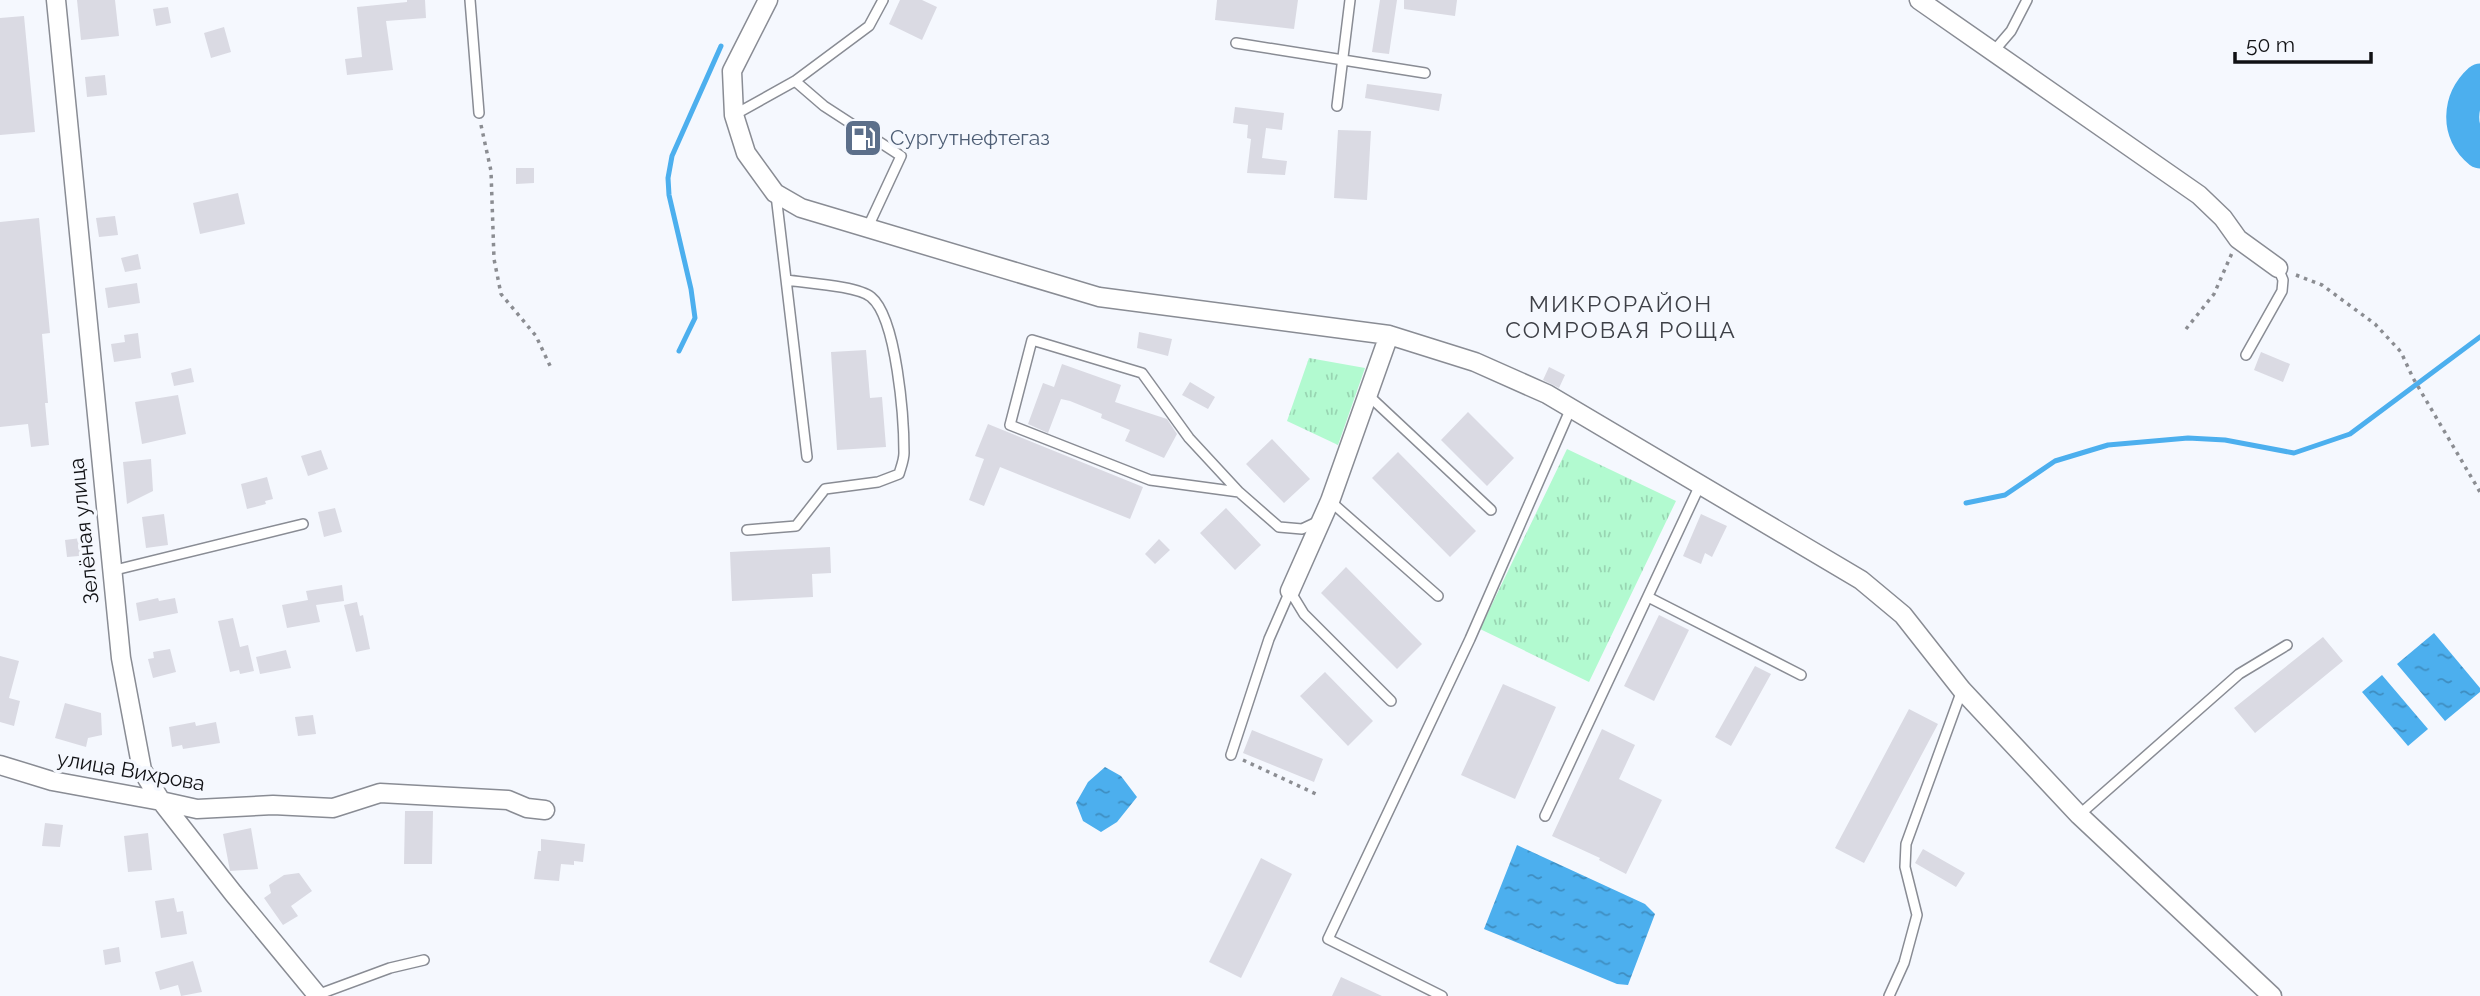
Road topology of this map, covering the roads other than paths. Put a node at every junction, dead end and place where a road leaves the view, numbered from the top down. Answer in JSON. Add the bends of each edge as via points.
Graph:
{"nodes":[{"id":1,"x":56,"y":0,"type":"edge"},
{"id":2,"x":470,"y":0,"type":"edge"},
{"id":3,"x":768,"y":0,"type":"edge"},
{"id":4,"x":883,"y":0,"type":"edge"},
{"id":5,"x":1350,"y":0,"type":"edge"},
{"id":6,"x":1919,"y":0,"type":"edge"},
{"id":7,"x":2026,"y":0,"type":"edge"},
{"id":8,"x":1236,"y":43,"type":"dead end"},
{"id":9,"x":1993,"y":52,"type":"junction"},
{"id":10,"x":1343,"y":60,"type":"junction"},
{"id":11,"x":1425,"y":73,"type":"dead end"},
{"id":12,"x":795,"y":81,"type":"junction"},
{"id":13,"x":1337,"y":106,"type":"dead end"},
{"id":14,"x":479,"y":113,"type":"road end"},
{"id":15,"x":734,"y":116,"type":"junction"},
{"id":16,"x":775,"y":193,"type":"junction"},
{"id":17,"x":867,"y":229,"type":"junction"},
{"id":18,"x":2278,"y":268,"type":"joint"},
{"id":19,"x":787,"y":280,"type":"junction"},
{"id":20,"x":1389,"y":335,"type":"junction"},
{"id":21,"x":2246,"y":355,"type":"dead end"},
{"id":22,"x":1368,"y":395,"type":"junction"},
{"id":23,"x":1571,"y":408,"type":"junction"},
{"id":24,"x":807,"y":457,"type":"dead end"},
{"id":25,"x":1700,"y":485,"type":"junction"},
{"id":26,"x":1239,"y":492,"type":"junction"},
{"id":27,"x":1330,"y":501,"type":"junction"},
{"id":28,"x":1491,"y":510,"type":"dead end"},
{"id":29,"x":1321,"y":520,"type":"junction"},
{"id":30,"x":303,"y":524,"type":"dead end"},
{"id":31,"x":747,"y":530,"type":"dead end"},
{"id":32,"x":111,"y":571,"type":"junction"},
{"id":33,"x":1290,"y":591,"type":"junction"},
{"id":34,"x":1438,"y":596,"type":"dead end"},
{"id":35,"x":1648,"y":597,"type":"junction"},
{"id":36,"x":2287,"y":645,"type":"dead end"},
{"id":37,"x":1801,"y":675,"type":"dead end"},
{"id":38,"x":1962,"y":690,"type":"junction"},
{"id":39,"x":1391,"y":701,"type":"dead end"},
{"id":40,"x":1231,"y":755,"type":"road end"},
{"id":41,"x":0,"y":765,"type":"edge"},
{"id":42,"x":161,"y":801,"type":"junction"},
{"id":43,"x":545,"y":810,"type":"dead end"},
{"id":44,"x":2079,"y":815,"type":"junction"},
{"id":45,"x":1545,"y":816,"type":"dead end"},
{"id":46,"x":424,"y":960,"type":"dead end"},
{"id":47,"x":318,"y":995,"type":"edge"},
{"id":48,"x":1442,"y":996,"type":"edge"},
{"id":49,"x":1889,"y":996,"type":"edge"},
{"id":50,"x":2272,"y":996,"type":"edge"}],
"edges":[{"from":1,"to":32,"type":"street","name":"Зелёная улица"},
{"from":2,"to":14,"type":"lane"},
{"from":3,"to":15,"type":"street","via":[[732,71]]},
{"from":4,"to":12,"type":"lane","via":[[869,26]]},
{"from":5,"to":10,"type":"lane"},
{"from":6,"to":9,"type":"street"},
{"from":7,"to":9,"type":"lane","via":[[2011,31]]},
{"from":8,"to":10,"type":"lane"},
{"from":9,"to":18,"type":"street","via":[[2199,195],[2238,239]]},
{"from":10,"to":11,"type":"lane"},
{"from":10,"to":13,"type":"lane"},
{"from":12,"to":15,"type":"lane"},
{"from":12,"to":17,"type":"lane","via":[[824,106],[901,156]]},
{"from":15,"to":16,"type":"street","via":[[746,153]]},
{"from":16,"to":17,"type":"street","via":[[801,208]]},
{"from":16,"to":19,"type":"lane"},
{"from":17,"to":20,"type":"street","via":[[1099,297]]},
{"from":18,"to":21,"type":"lane","via":[[2282,291]]},
{"from":19,"to":24,"type":"lane"},
{"from":19,"to":31,"type":"lane","via":[[871,296],[885,315],[895,352],[904,455],[899,474],[878,482],[825,489],[796,526]]},
{"from":20,"to":22,"type":"street"},
{"from":20,"to":23,"type":"street","via":[[1475,362]]},
{"from":22,"to":27,"type":"street"},
{"from":22,"to":28,"type":"lane"},
{"from":23,"to":25,"type":"street"},
{"from":23,"to":48,"type":"lane","via":[[1470,639],[1328,939]]},
{"from":25,"to":35,"type":"lane"},
{"from":25,"to":38,"type":"street","via":[[1861,580],[1903,615]]},
{"from":26,"to":26,"type":"lane","via":[[1189,438],[1142,373],[1032,340],[1010,425],[1150,480]]},
{"from":26,"to":29,"type":"lane","via":[[1279,527],[1302,529]]},
{"from":27,"to":29,"type":"street"},
{"from":27,"to":34,"type":"lane"},
{"from":29,"to":33,"type":"street"},
{"from":30,"to":32,"type":"lane"},
{"from":32,"to":42,"type":"street","name":"Зелёная улица","via":[[121,658],[142,770]]},
{"from":33,"to":39,"type":"lane","via":[[1304,614]]},
{"from":33,"to":40,"type":"lane","via":[[1269,639]]},
{"from":35,"to":37,"type":"lane"},
{"from":35,"to":45,"type":"lane"},
{"from":36,"to":44,"type":"lane","via":[[2239,674]]},
{"from":38,"to":44,"type":"street"},
{"from":38,"to":49,"type":"lane","via":[[1906,844],[1905,867],[1917,915]]},
{"from":41,"to":42,"type":"street","name":"улица Вихрова","via":[[52,781]]},
{"from":42,"to":43,"type":"street","name":"улица Вихрова","via":[[197,810],[273,804],[332,808],[380,793],[508,800]]},
{"from":42,"to":47,"type":"street","name":"Зелёная улица"},
{"from":44,"to":50,"type":"street"},
{"from":46,"to":47,"type":"lane"}]}
